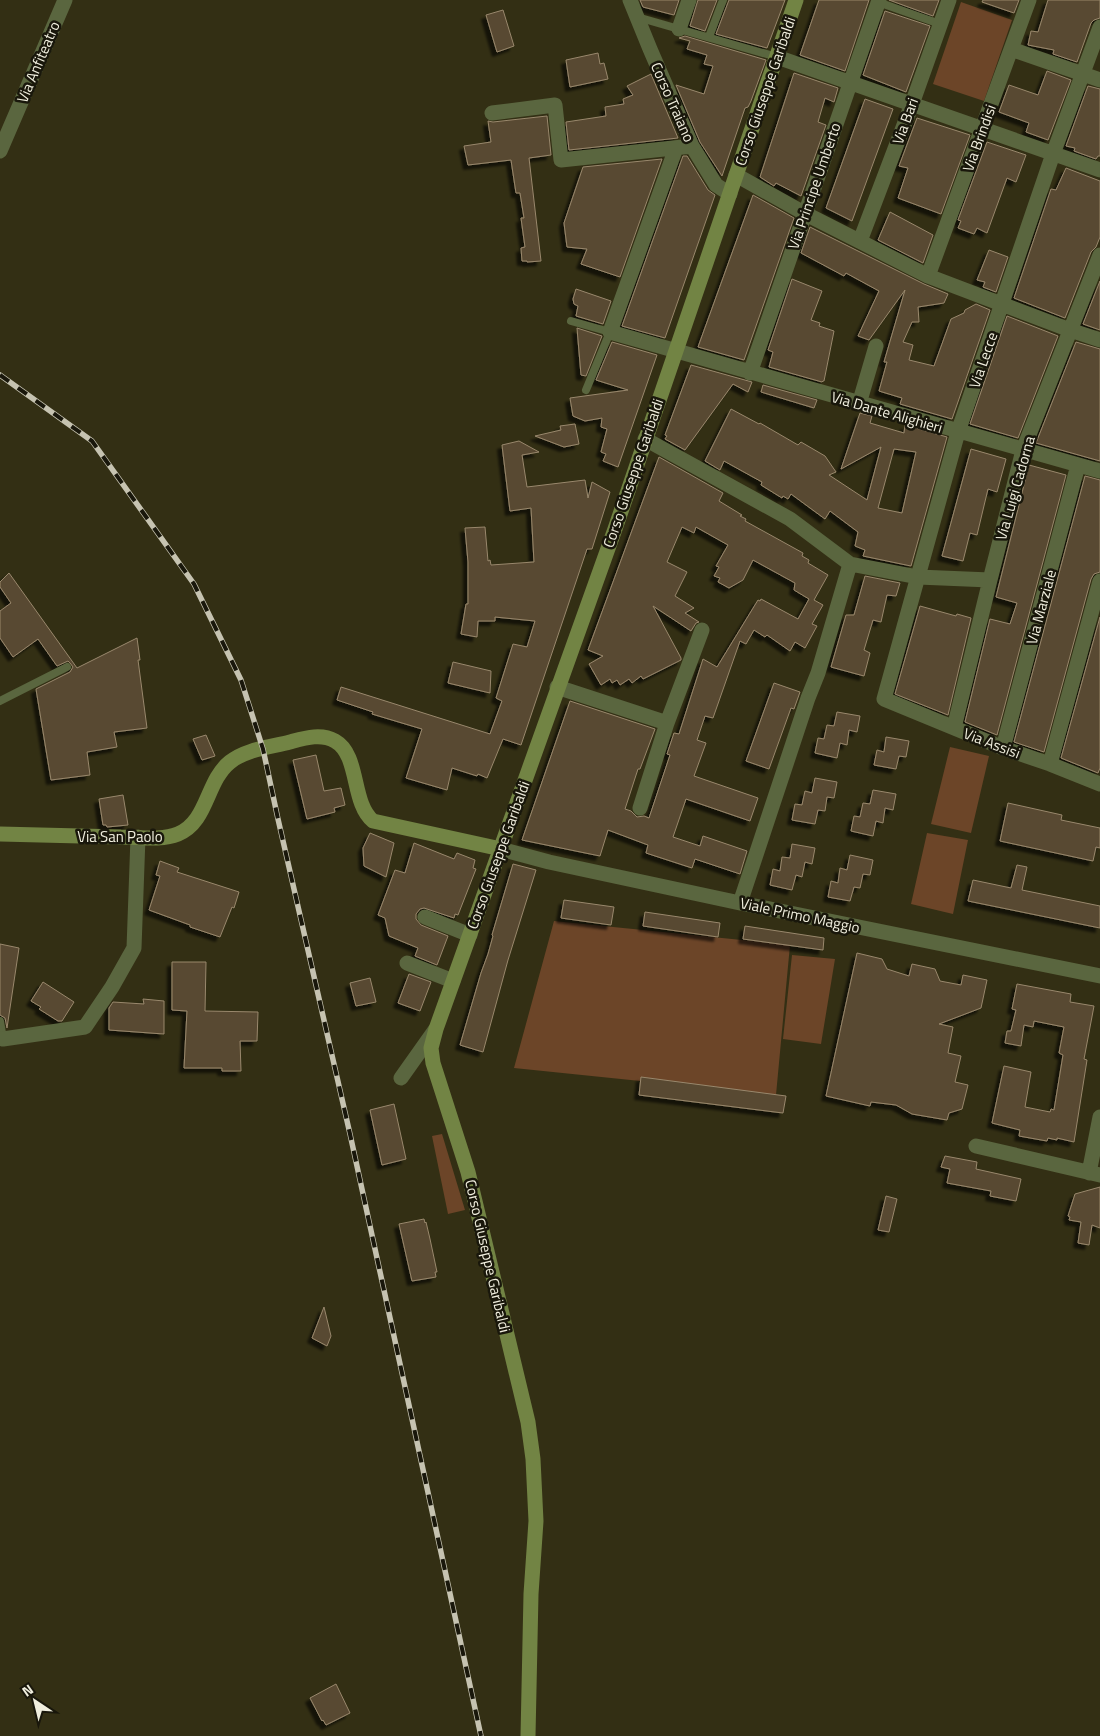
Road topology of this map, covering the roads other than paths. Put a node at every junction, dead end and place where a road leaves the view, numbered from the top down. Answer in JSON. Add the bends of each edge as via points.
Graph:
{"nodes":[{"id":1,"x":64,"y":0,"type":"edge"},
{"id":2,"x":630,"y":0,"type":"edge"},
{"id":3,"x":689,"y":0,"type":"edge"},
{"id":4,"x":723,"y":0,"type":"edge"},
{"id":5,"x":796,"y":0,"type":"edge"},
{"id":6,"x":949,"y":0,"type":"edge"},
{"id":7,"x":1029,"y":0,"type":"edge"},
{"id":8,"x":876,"y":1,"type":"edge"},
{"id":9,"x":637,"y":17,"type":"junction"},
{"id":10,"x":940,"y":24,"type":"junction"},
{"id":11,"x":1100,"y":27,"type":"edge"},
{"id":12,"x":679,"y":29,"type":"junction"},
{"id":13,"x":709,"y":38,"type":"junction"},
{"id":14,"x":1011,"y":49,"type":"junction"},
{"id":15,"x":777,"y":57,"type":"junction"},
{"id":16,"x":1083,"y":74,"type":"junction"},
{"id":17,"x":1100,"y":80,"type":"edge"},
{"id":18,"x":850,"y":82,"type":"junction"},
{"id":19,"x":912,"y":104,"type":"junction"},
{"id":20,"x":492,"y":113,"type":"dead end"},
{"id":21,"x":982,"y":129,"type":"junction"},
{"id":22,"x":692,"y":146,"type":"junction"},
{"id":23,"x":676,"y":148,"type":"junction"},
{"id":24,"x":0,"y":151,"type":"edge"},
{"id":25,"x":1053,"y":154,"type":"junction"},
{"id":26,"x":1100,"y":170,"type":"edge"},
{"id":27,"x":736,"y":175,"type":"junction"},
{"id":28,"x":730,"y":194,"type":"junction"},
{"id":29,"x":804,"y":213,"type":"junction"},
{"id":30,"x":860,"y":241,"type":"junction"},
{"id":31,"x":1100,"y":255,"type":"edge"},
{"id":32,"x":928,"y":276,"type":"junction"},
{"id":33,"x":1002,"y":304,"type":"junction"},
{"id":34,"x":571,"y":321,"type":"dead end"},
{"id":35,"x":1070,"y":330,"type":"junction"},
{"id":36,"x":610,"y":332,"type":"junction"},
{"id":37,"x":1100,"y":340,"type":"edge"},
{"id":38,"x":876,"y":346,"type":"dead end"},
{"id":39,"x":675,"y":352,"type":"junction"},
{"id":40,"x":750,"y":373,"type":"junction"},
{"id":41,"x":586,"y":390,"type":"dead end"},
{"id":42,"x":859,"y":404,"type":"junction"},
{"id":43,"x":958,"y":432,"type":"junction"},
{"id":44,"x":644,"y":439,"type":"junction"},
{"id":45,"x":1023,"y":450,"type":"junction"},
{"id":46,"x":1078,"y":465,"type":"junction"},
{"id":47,"x":1100,"y":471,"type":"edge"},
{"id":48,"x":850,"y":564,"type":"junction"},
{"id":49,"x":918,"y":577,"type":"junction"},
{"id":50,"x":990,"y":580,"type":"junction"},
{"id":51,"x":1100,"y":581,"type":"edge"},
{"id":52,"x":702,"y":630,"type":"dead end"},
{"id":53,"x":67,"y":668,"type":"dead end"},
{"id":54,"x":557,"y":687,"type":"junction"},
{"id":55,"x":884,"y":699,"type":"joint"},
{"id":56,"x":0,"y":701,"type":"edge"},
{"id":57,"x":667,"y":723,"type":"junction"},
{"id":58,"x":954,"y":728,"type":"junction"},
{"id":59,"x":1004,"y":748,"type":"junction"},
{"id":60,"x":1050,"y":764,"type":"junction"},
{"id":61,"x":1100,"y":784,"type":"edge"},
{"id":62,"x":640,"y":808,"type":"dead end"},
{"id":63,"x":0,"y":834,"type":"edge"},
{"id":64,"x":138,"y":837,"type":"junction"},
{"id":65,"x":501,"y":849,"type":"junction"},
{"id":66,"x":740,"y":903,"type":"junction"},
{"id":67,"x":425,"y":918,"type":"dead end"},
{"id":68,"x":470,"y":935,"type":"junction"},
{"id":69,"x":407,"y":962,"type":"dead end"},
{"id":70,"x":1100,"y":976,"type":"edge"},
{"id":71,"x":453,"y":981,"type":"junction"},
{"id":72,"x":0,"y":1021,"type":"edge"},
{"id":73,"x":436,"y":1029,"type":"junction"},
{"id":74,"x":1,"y":1039,"type":"edge"},
{"id":75,"x":401,"y":1078,"type":"dead end"},
{"id":76,"x":1100,"y":1117,"type":"edge"},
{"id":77,"x":976,"y":1146,"type":"dead end"},
{"id":78,"x":1094,"y":1174,"type":"edge"},
{"id":79,"x":528,"y":1736,"type":"edge"}],
"edges":[{"from":1,"to":24,"type":"street","name":"Via Anfiteatro"},
{"from":2,"to":9,"type":"street","name":"Corso Traiano"},
{"from":3,"to":12,"type":"street"},
{"from":4,"to":13,"type":"lane"},
{"from":5,"to":15,"type":"street","name":"Corso Giuseppe Garibaldi"},
{"from":6,"to":10,"type":"street","name":"Via Bari"},
{"from":7,"to":14,"type":"street","name":"Via Brindisi"},
{"from":8,"to":10,"type":"lane"},
{"from":8,"to":18,"type":"street","name":"Via Principe Umberto"},
{"from":9,"to":12,"type":"lane"},
{"from":9,"to":22,"type":"street","name":"Corso Traiano"},
{"from":10,"to":19,"type":"street","name":"Via Bari"},
{"from":11,"to":16,"type":"street","name":"Via Lecce"},
{"from":12,"to":13,"type":"lane"},
{"from":13,"to":15,"type":"lane"},
{"from":14,"to":16,"type":"street"},
{"from":14,"to":21,"type":"street","name":"Via Brindisi"},
{"from":15,"to":18,"type":"street"},
{"from":15,"to":27,"type":"street","name":"Corso Giuseppe Garibaldi"},
{"from":16,"to":17,"type":"street"},
{"from":16,"to":25,"type":"street","name":"Via Lecce"},
{"from":18,"to":19,"type":"street"},
{"from":18,"to":29,"type":"street","name":"Via Principe Umberto"},
{"from":19,"to":21,"type":"street"},
{"from":19,"to":30,"type":"street","name":"Via Bari"},
{"from":20,"to":23,"type":"street","via":[[555,105],[561,160]]},
{"from":21,"to":25,"type":"street"},
{"from":21,"to":32,"type":"street","name":"Via Brindisi"},
{"from":22,"to":23,"type":"street"},
{"from":22,"to":28,"type":"street","name":"Corso Traiano","via":[[716,184]]},
{"from":23,"to":36,"type":"street"},
{"from":25,"to":26,"type":"street"},
{"from":25,"to":33,"type":"street","name":"Via Lecce"},
{"from":27,"to":28,"type":"street","name":"Corso Giuseppe Garibaldi"},
{"from":27,"to":29,"type":"street"},
{"from":28,"to":39,"type":"street","name":"Corso Giuseppe Garibaldi"},
{"from":29,"to":30,"type":"street"},
{"from":29,"to":40,"type":"street","name":"Via Principe Umberto"},
{"from":30,"to":32,"type":"street"},
{"from":31,"to":35,"type":"street","name":"Via Luigi Cadorna"},
{"from":32,"to":33,"type":"street"},
{"from":33,"to":35,"type":"street"},
{"from":33,"to":43,"type":"street","name":"Via Lecce"},
{"from":34,"to":36,"type":"lane"},
{"from":35,"to":37,"type":"street"},
{"from":35,"to":45,"type":"street","name":"Via Luigi Cadorna"},
{"from":36,"to":39,"type":"street","name":"Via Dante Alighieri"},
{"from":36,"to":41,"type":"lane"},
{"from":38,"to":42,"type":"street"},
{"from":39,"to":40,"type":"street","name":"Via Dante Alighieri"},
{"from":39,"to":44,"type":"street","name":"Corso Giuseppe Garibaldi"},
{"from":40,"to":42,"type":"street","name":"Via Dante Alighieri"},
{"from":42,"to":43,"type":"street","name":"Via Dante Alighieri"},
{"from":43,"to":45,"type":"street","name":"Via Dante Alighieri"},
{"from":43,"to":49,"type":"street","name":"Via Lecce"},
{"from":44,"to":48,"type":"street","via":[[790,519]]},
{"from":44,"to":54,"type":"street","name":"Corso Giuseppe Garibaldi"},
{"from":45,"to":46,"type":"street","name":"Via Dante Alighieri"},
{"from":45,"to":50,"type":"street","name":"Via Luigi Cadorna"},
{"from":46,"to":47,"type":"street","name":"Via Dante Alighieri"},
{"from":46,"to":59,"type":"street","name":"Via Marziale"},
{"from":48,"to":49,"type":"street"},
{"from":48,"to":66,"type":"street","via":[[818,673]]},
{"from":49,"to":50,"type":"street"},
{"from":49,"to":55,"type":"street","name":"Via Lecce"},
{"from":50,"to":58,"type":"street","name":"Via Luigi Cadorna"},
{"from":51,"to":60,"type":"street"},
{"from":52,"to":57,"type":"street"},
{"from":53,"to":56,"type":"lane"},
{"from":54,"to":57,"type":"street"},
{"from":54,"to":65,"type":"street","name":"Corso Giuseppe Garibaldi"},
{"from":55,"to":58,"type":"street","name":"Via Assisi"},
{"from":57,"to":62,"type":"street"},
{"from":58,"to":59,"type":"street","name":"Via Assisi"},
{"from":59,"to":60,"type":"street","name":"Via Assisi"},
{"from":60,"to":61,"type":"street","name":"Via Assisi"},
{"from":63,"to":64,"type":"street","name":"Via San Paolo"},
{"from":64,"to":65,"type":"street","name":"Via San Paolo","via":[[172,836],[186,830],[200,812],[220,772],[238,757],[295,741],[323,737],[344,749],[364,810],[373,821]]},
{"from":64,"to":74,"type":"street","via":[[134,948],[112,987],[84,1027]]},
{"from":65,"to":66,"type":"street","name":"Viale Primo Maggio"},
{"from":65,"to":68,"type":"street","name":"Corso Giuseppe Garibaldi"},
{"from":66,"to":70,"type":"street","name":"Viale Primo Maggio"},
{"from":67,"to":68,"type":"street"},
{"from":68,"to":71,"type":"street","name":"Corso Giuseppe Garibaldi"},
{"from":69,"to":71,"type":"street"},
{"from":71,"to":73,"type":"street","name":"Corso Giuseppe Garibaldi"},
{"from":72,"to":74,"type":"lane"},
{"from":73,"to":75,"type":"street"},
{"from":73,"to":79,"type":"street","name":"Corso Giuseppe Garibaldi","via":[[431,1048],[433,1063],[468,1172],[528,1422],[533,1459],[536,1521]]},
{"from":76,"to":78,"type":"street"},
{"from":77,"to":78,"type":"street"}]}
